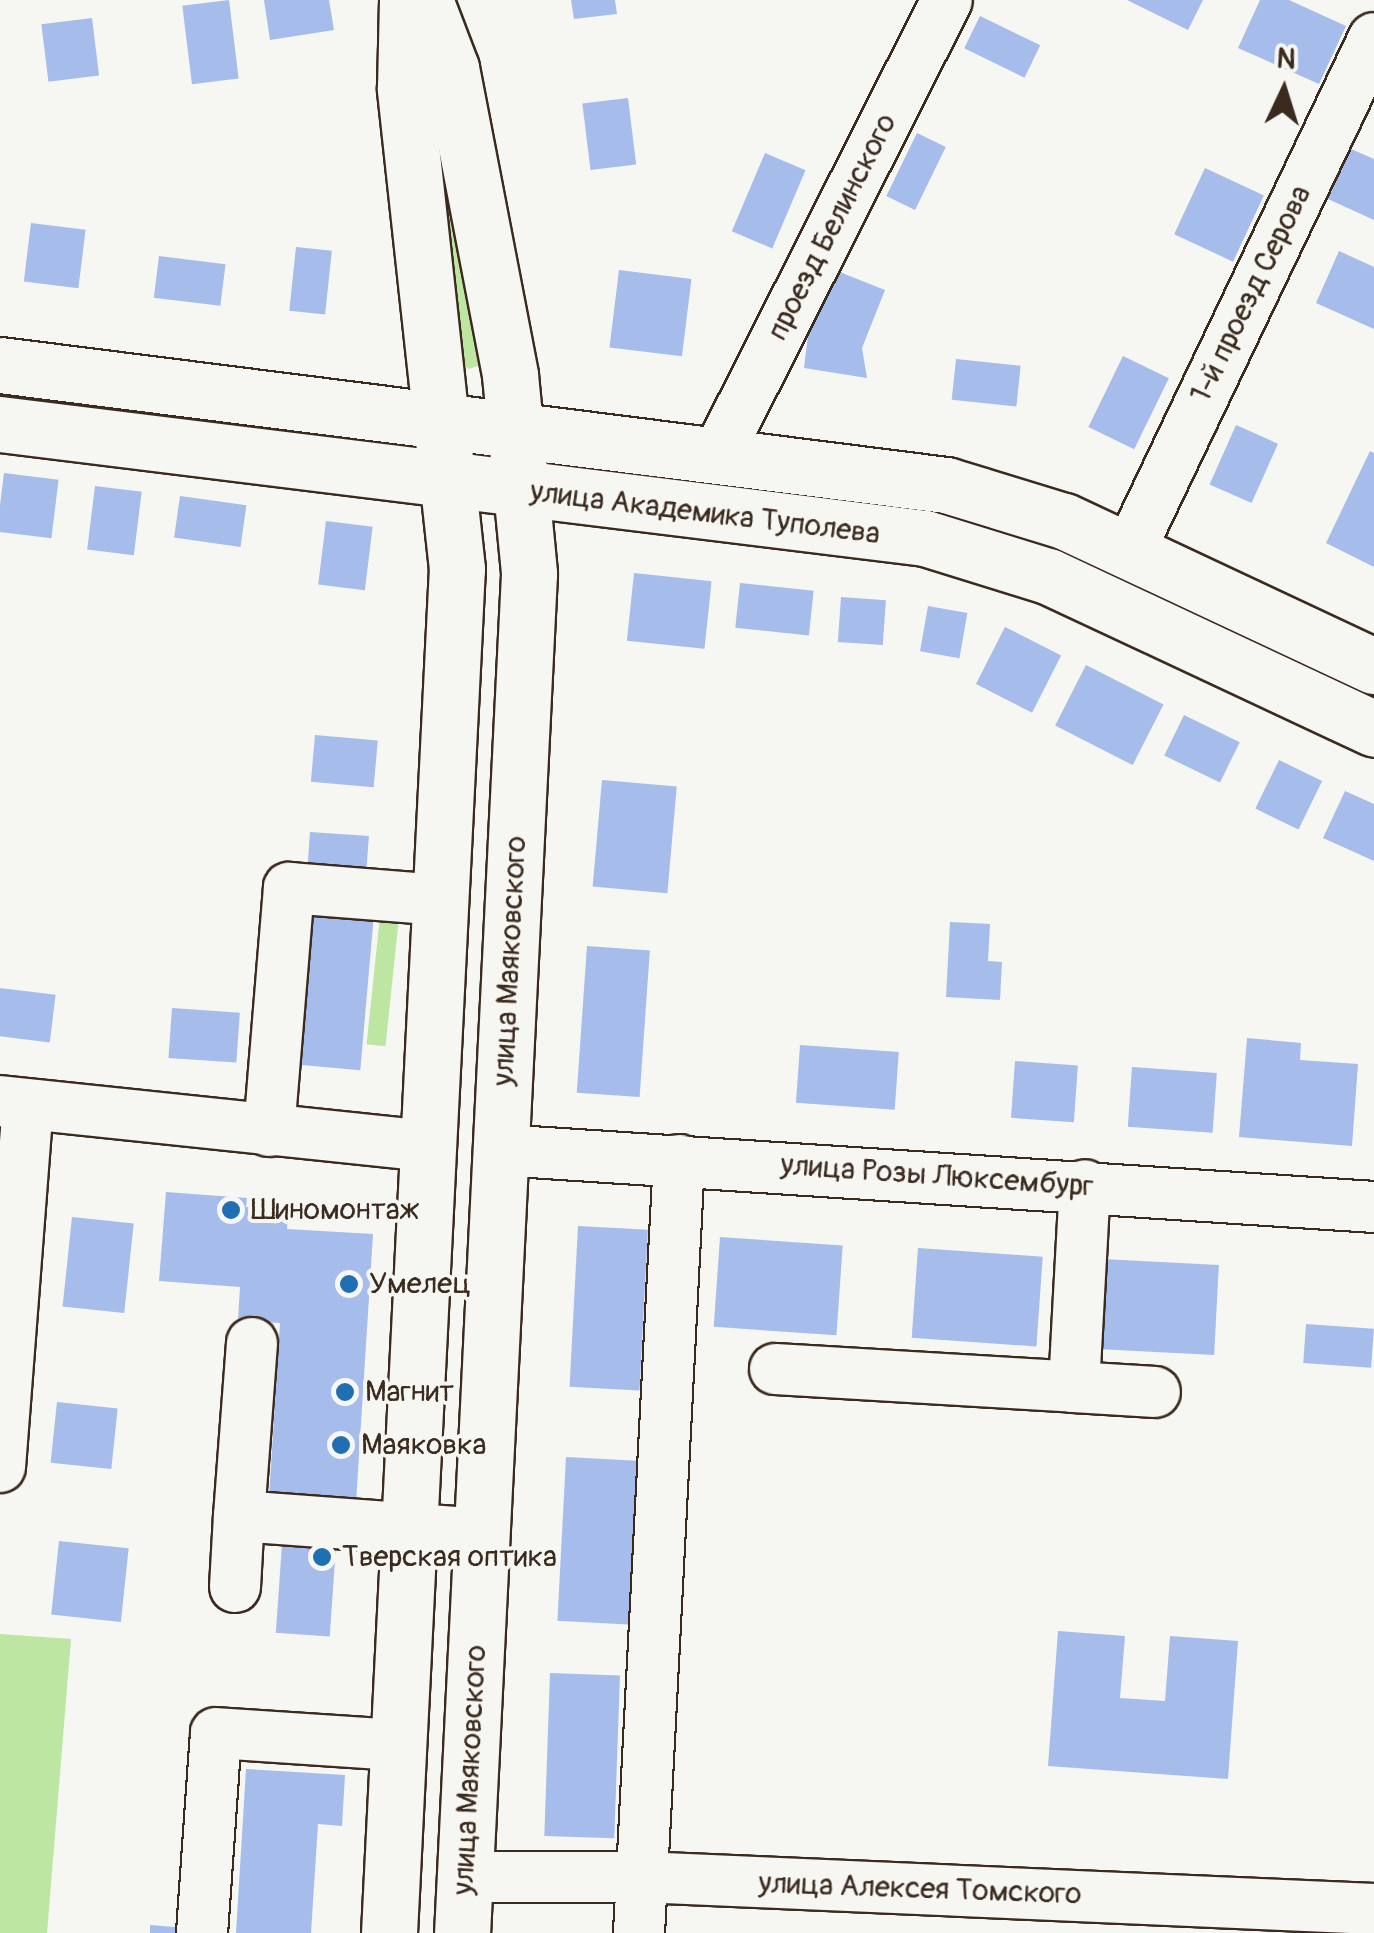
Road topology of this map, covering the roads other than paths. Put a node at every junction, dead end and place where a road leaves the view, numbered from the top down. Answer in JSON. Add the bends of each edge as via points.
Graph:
{"nodes":[{"id":1,"x":408,"y":0,"type":"edge"},
{"id":2,"x":425,"y":0,"type":"edge"},
{"id":3,"x":946,"y":0,"type":"edge"},
{"id":4,"x":1374,"y":38,"type":"edge"},
{"id":5,"x":0,"y":364,"type":"edge"},
{"id":6,"x":438,"y":422,"type":"junction"},
{"id":7,"x":0,"y":424,"type":"edge"},
{"id":8,"x":520,"y":431,"type":"junction"},
{"id":9,"x":718,"y":454,"type":"junction"},
{"id":10,"x":444,"y":482,"type":"junction"},
{"id":11,"x":522,"y":492,"type":"junction"},
{"id":12,"x":1130,"y":550,"type":"junction"},
{"id":13,"x":1374,"y":666,"type":"edge"},
{"id":14,"x":1374,"y":729,"type":"edge"},
{"id":15,"x":440,"y":900,"type":"junction"},
{"id":16,"x":14,"y":1103,"type":"edge"},
{"id":17,"x":269,"y":1131,"type":"junction"},
{"id":18,"x":428,"y":1146,"type":"junction"},
{"id":19,"x":500,"y":1150,"type":"junction"},
{"id":20,"x":679,"y":1160,"type":"junction"},
{"id":21,"x":1086,"y":1185,"type":"junction"},
{"id":22,"x":1374,"y":1207,"type":"edge"},
{"id":23,"x":252,"y":1343,"type":"dead end"},
{"id":24,"x":775,"y":1369,"type":"dead end"},
{"id":25,"x":1074,"y":1387,"type":"junction"},
{"id":26,"x":1156,"y":1392,"type":"dead end"},
{"id":27,"x":0,"y":1468,"type":"edge"},
{"id":28,"x":239,"y":1516,"type":"junction"},
{"id":29,"x":409,"y":1528,"type":"junction"},
{"id":30,"x":482,"y":1534,"type":"junction"},
{"id":31,"x":236,"y":1586,"type":"dead end"},
{"id":32,"x":398,"y":1745,"type":"junction"},
{"id":33,"x":465,"y":1877,"type":"junction"},
{"id":34,"x":642,"y":1877,"type":"junction"},
{"id":35,"x":1374,"y":1909,"type":"edge"},
{"id":36,"x":1169,"y":1916,"type":"edge"},
{"id":37,"x":202,"y":1933,"type":"edge"},
{"id":38,"x":389,"y":1933,"type":"edge"},
{"id":39,"x":462,"y":1933,"type":"edge"},
{"id":40,"x":639,"y":1933,"type":"edge"}],
"edges":[{"from":1,"to":6,"type":"main road","via":[[405,88]]},
{"from":2,"to":8,"type":"main road","name":"улица Маяковского","via":[[451,68]]},
{"from":3,"to":9,"type":"street","name":"проезд Белинского"},
{"from":4,"to":12,"type":"street","name":"1-й проезд Серова"},
{"from":5,"to":6,"type":"main road","name":"улица Академика Туполева"},
{"from":6,"to":8,"type":"main road","name":"улица Академика Туполева"},
{"from":6,"to":10,"type":"main road"},
{"from":7,"to":10,"type":"main road","name":"улица Академика Туполева"},
{"from":8,"to":9,"type":"main road","name":"улица Академика Туполева"},
{"from":8,"to":11,"type":"main road","name":"улица Маяковского"},
{"from":9,"to":12,"type":"main road","name":"улица Академика Туполева","via":[[946,484],[1038,510]]},
{"from":10,"to":11,"type":"main road","name":"улица Академика Туполева"},
{"from":10,"to":15,"type":"main road","via":[[457,569]]},
{"from":11,"to":14,"type":"main road","name":"улица Академика Туполева","via":[[926,538],[987,553]]},
{"from":11,"to":19,"type":"main road","name":"улица Маяковского","via":[[529,574]]},
{"from":12,"to":13,"type":"main road","name":"улица Академика Туполева"},
{"from":15,"to":17,"type":"street","via":[[289,888]]},
{"from":15,"to":18,"type":"main road"},
{"from":16,"to":17,"type":"street"},
{"from":16,"to":27,"type":"street"},
{"from":17,"to":18,"type":"street"},
{"from":18,"to":29,"type":"main road"},
{"from":19,"to":20,"type":"street","name":"улица Розы Люксембург"},
{"from":19,"to":30,"type":"main road","name":"улица Маяковского"},
{"from":20,"to":21,"type":"street","name":"улица Розы Люксембург"},
{"from":20,"to":34,"type":"street"},
{"from":21,"to":22,"type":"street","name":"улица Розы Люксембург"},
{"from":21,"to":25,"type":"street"},
{"from":23,"to":28,"type":"street"},
{"from":24,"to":25,"type":"street"},
{"from":25,"to":26,"type":"street"},
{"from":28,"to":29,"type":"street"},
{"from":28,"to":31,"type":"street"},
{"from":29,"to":30,"type":"street"},
{"from":29,"to":32,"type":"main road"},
{"from":30,"to":33,"type":"main road","name":"улица Маяковского"},
{"from":32,"to":37,"type":"street","via":[[216,1733]]},
{"from":32,"to":38,"type":"main road"},
{"from":33,"to":34,"type":"street","name":"улица Алексея Томского"},
{"from":33,"to":39,"type":"main road","name":"улица Маяковского"},
{"from":34,"to":36,"type":"street","name":"улица Алексея Томского"},
{"from":34,"to":40,"type":"street"},
{"from":35,"to":36,"type":"street","name":"улица Алексея Томского"}]}
